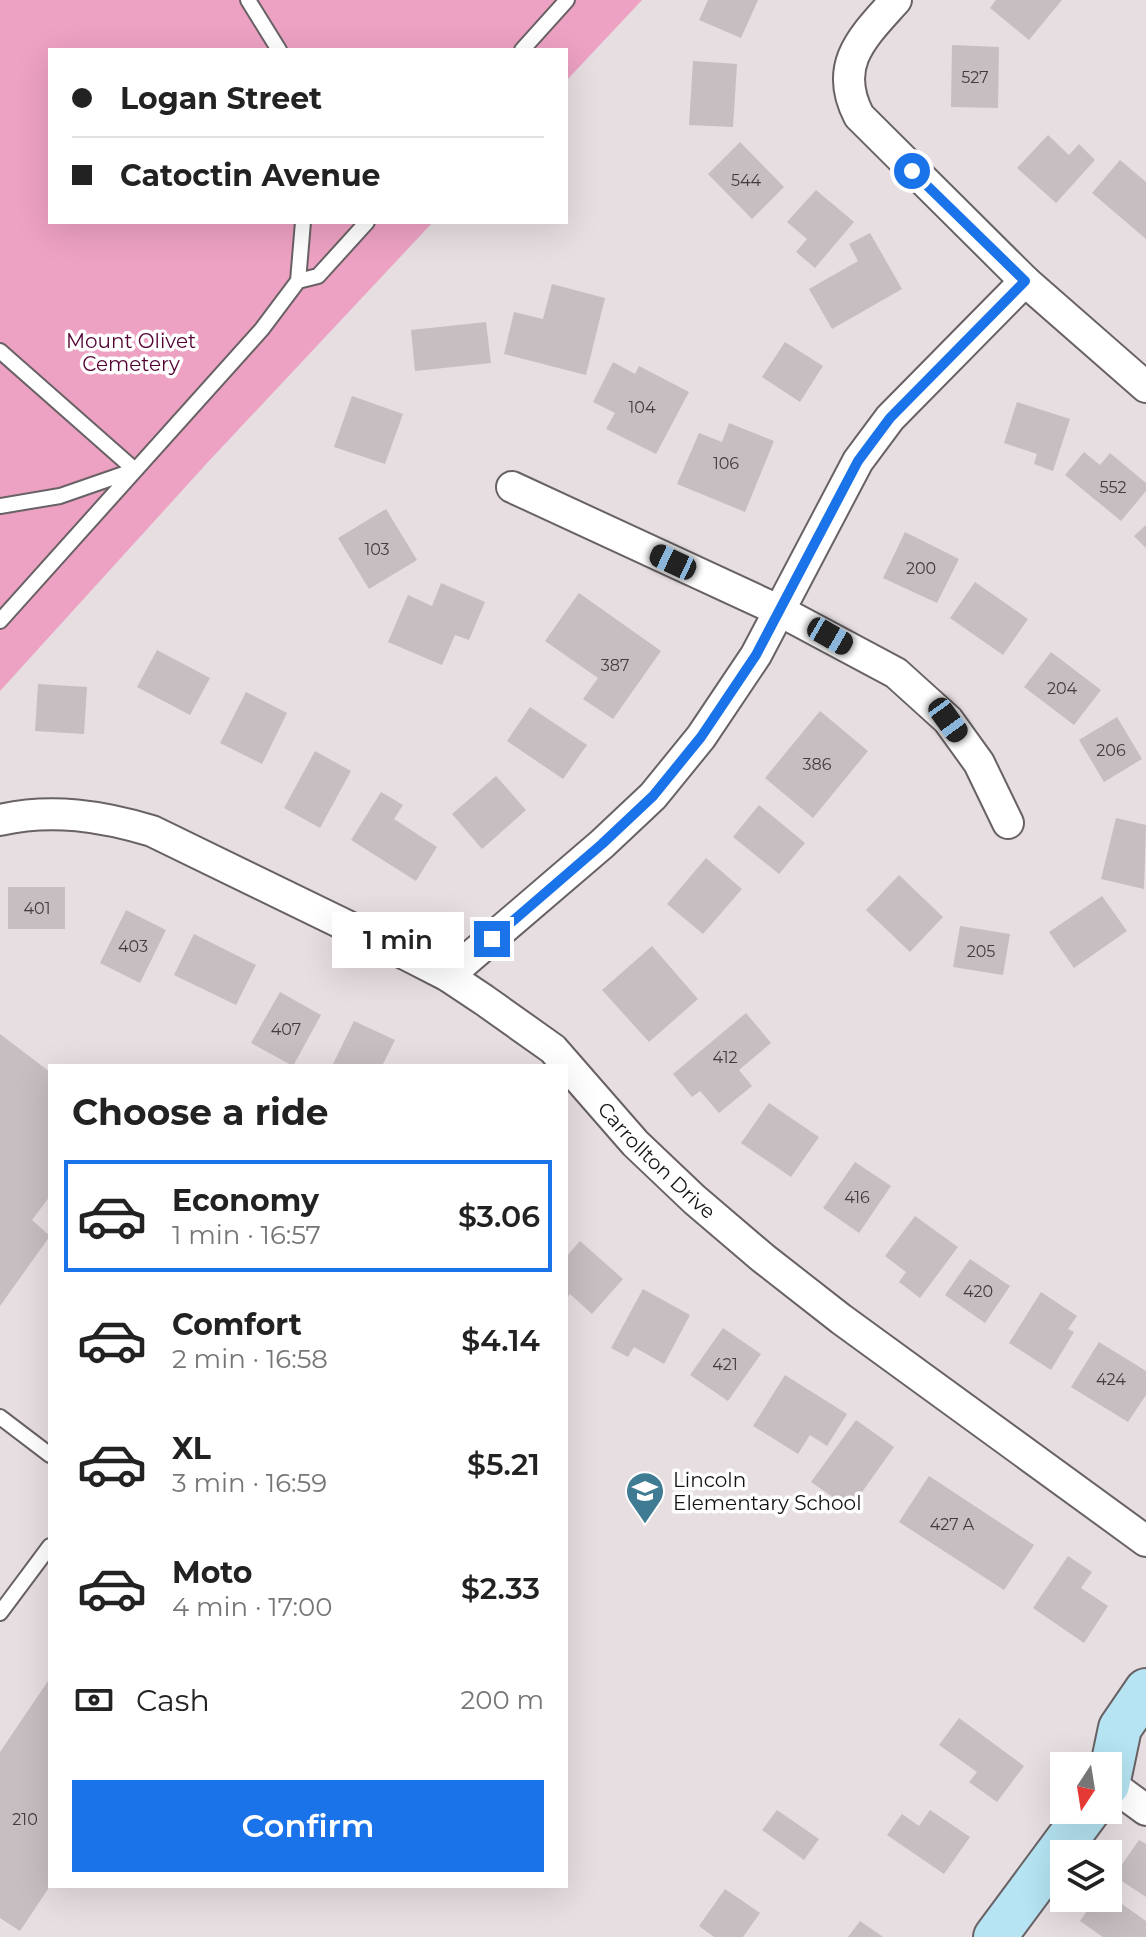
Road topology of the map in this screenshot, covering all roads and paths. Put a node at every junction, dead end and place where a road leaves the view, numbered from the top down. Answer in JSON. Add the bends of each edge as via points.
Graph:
{"nodes":[{"id":1,"x":248,"y":0,"type":"edge"},
{"id":2,"x":896,"y":0,"type":"edge"},
{"id":3,"x":557,"y":4,"type":"edge"},
{"id":4,"x":278,"y":48,"type":"edge"},
{"id":5,"x":524,"y":48,"type":"edge"},
{"id":6,"x":303,"y":224,"type":"edge"},
{"id":7,"x":365,"y":224,"type":"edge"},
{"id":8,"x":298,"y":281,"type":"junction"},
{"id":9,"x":1025,"y":281,"type":"junction"},
{"id":10,"x":0,"y":351,"type":"edge"},
{"id":11,"x":1146,"y":387,"type":"edge"},
{"id":12,"x":135,"y":470,"type":"junction"},
{"id":13,"x":512,"y":487,"type":"dead end"},
{"id":14,"x":0,"y":506,"type":"edge"},
{"id":15,"x":780,"y":611,"type":"junction"},
{"id":16,"x":0,"y":621,"type":"edge"},
{"id":17,"x":0,"y":820,"type":"edge"},
{"id":18,"x":1008,"y":823,"type":"dead end"},
{"id":19,"x":448,"y":976,"type":"junction"},
{"id":20,"x":566,"y":1064,"type":"edge"},
{"id":21,"x":568,"y":1066,"type":"edge"},
{"id":22,"x":1,"y":1419,"type":"edge"},
{"id":23,"x":48,"y":1454,"type":"edge"},
{"id":24,"x":1146,"y":1541,"type":"edge"},
{"id":25,"x":48,"y":1549,"type":"edge"},
{"id":26,"x":0,"y":1613,"type":"edge"},
{"id":27,"x":1146,"y":1690,"type":"edge"},
{"id":28,"x":1113,"y":1752,"type":"edge"},
{"id":29,"x":1146,"y":1764,"type":"edge"},
{"id":30,"x":1122,"y":1780,"type":"edge"},
{"id":31,"x":1122,"y":1801,"type":"edge"},
{"id":32,"x":1146,"y":1810,"type":"edge"},
{"id":33,"x":1079,"y":1824,"type":"edge"},
{"id":34,"x":995,"y":1937,"type":"edge"}],
"edges":[{"from":1,"to":4,"type":"lane"},
{"from":2,"to":9,"type":"street","via":[[853,56],[853,105],[867,126]]},
{"from":3,"to":5,"type":"lane"},
{"from":6,"to":8,"type":"lane"},
{"from":7,"to":8,"type":"lane","via":[[318,276]]},
{"from":8,"to":12,"type":"lane","via":[[262,329]]},
{"from":9,"to":11,"type":"street"},
{"from":9,"to":15,"type":"street","via":[[890,418],[858,461]]},
{"from":10,"to":12,"type":"lane"},
{"from":12,"to":14,"type":"lane","via":[[60,496]]},
{"from":12,"to":16,"type":"lane"},
{"from":13,"to":15,"type":"street"},
{"from":15,"to":18,"type":"street","via":[[896,673],[948,720],[979,763]]},
{"from":15,"to":19,"type":"street","via":[[724,704],[653,796]]},
{"from":17,"to":19,"type":"street","name":"Carrollton Drive","via":[[82,815],[152,831]]},
{"from":19,"to":20,"type":"street","name":"Carrollton Drive","via":[[553,1049]]},
{"from":21,"to":24,"type":"street","name":"Carrollton Drive","via":[[635,1143],[763,1258]]},
{"from":22,"to":23,"type":"lane"},
{"from":25,"to":26,"type":"lane"},
{"from":27,"to":28,"type":"street","via":[[1120,1728]]},
{"from":29,"to":30,"type":"street"},
{"from":31,"to":32,"type":"street"},
{"from":33,"to":34,"type":"street"}]}
